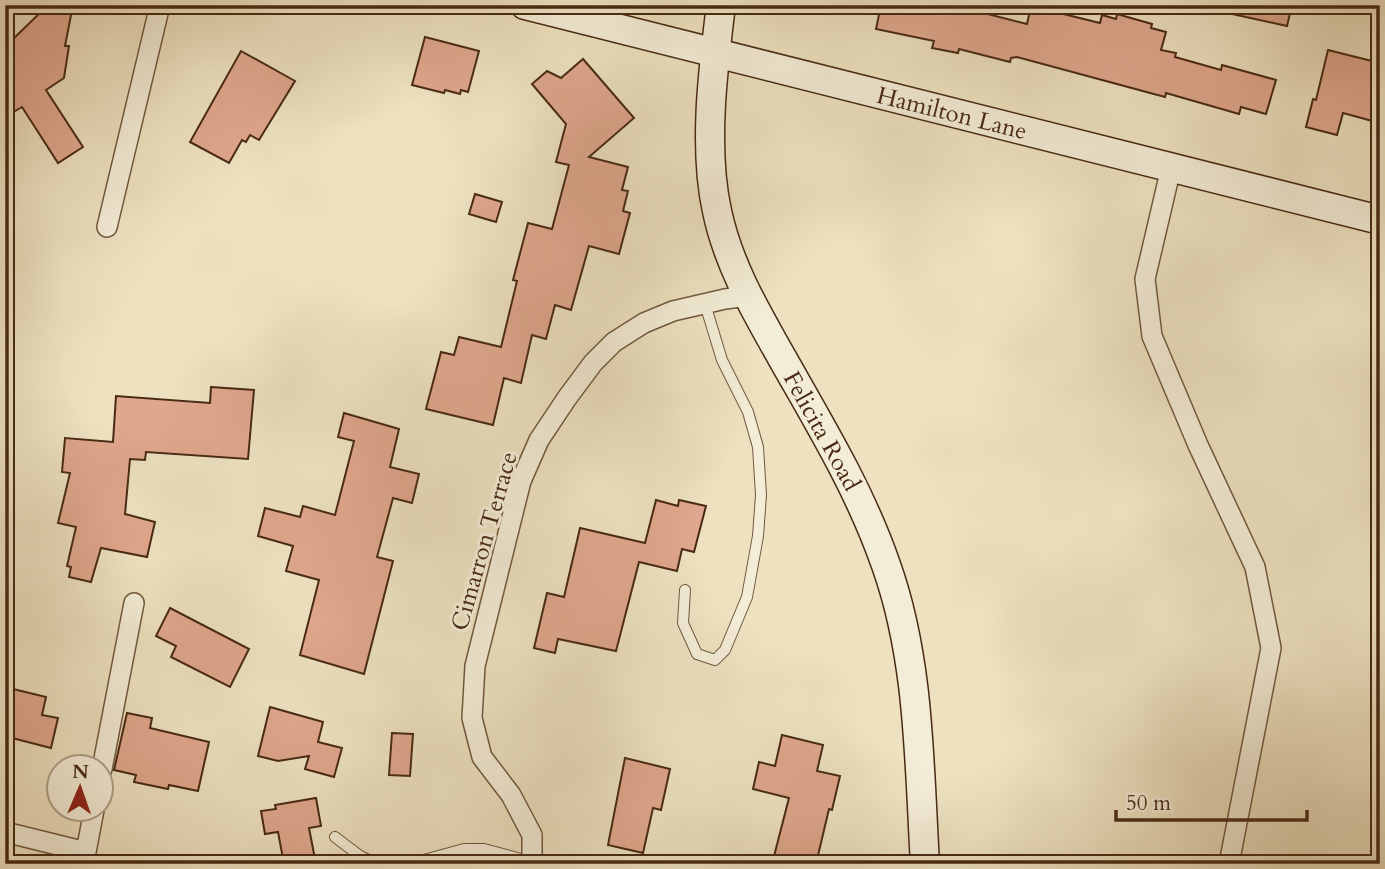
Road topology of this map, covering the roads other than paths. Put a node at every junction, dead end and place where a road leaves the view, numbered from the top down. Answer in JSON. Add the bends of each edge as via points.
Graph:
{"nodes":[{"id":1,"x":160,"y":5,"type":"edge"},
{"id":2,"x":525,"y":5,"type":"edge"},
{"id":3,"x":721,"y":5,"type":"edge"},
{"id":4,"x":715,"y":54,"type":"junction"},
{"id":5,"x":1171,"y":168,"type":"junction"},
{"id":6,"x":1380,"y":220,"type":"edge"},
{"id":7,"x":107,"y":227,"type":"dead end"},
{"id":8,"x":747,"y":296,"type":"junction"},
{"id":9,"x":705,"y":304,"type":"junction"},
{"id":10,"x":685,"y":590,"type":"dead end"},
{"id":11,"x":134,"y":603,"type":"dead end"},
{"id":12,"x":105,"y":754,"type":"edge"},
{"id":13,"x":91,"y":824,"type":"edge"},
{"id":14,"x":5,"y":832,"type":"edge"},
{"id":15,"x":335,"y":837,"type":"dead end"},
{"id":16,"x":532,"y":863,"type":"edge"},
{"id":17,"x":377,"y":864,"type":"edge"},
{"id":18,"x":409,"y":864,"type":"edge"},
{"id":19,"x":925,"y":864,"type":"edge"},
{"id":20,"x":1229,"y":864,"type":"edge"}],
"edges":[{"from":1,"to":7,"type":"street"},
{"from":2,"to":4,"type":"main road","name":"Hamilton Lane"},
{"from":3,"to":4,"type":"main road","name":"Felicita Road"},
{"from":4,"to":5,"type":"main road","name":"Hamilton Lane"},
{"from":4,"to":8,"type":"main road","name":"Felicita Road","via":[[711,106],[716,210]]},
{"from":5,"to":6,"type":"main road","name":"Hamilton Lane"},
{"from":5,"to":20,"type":"street","via":[[1145,279],[1153,336],[1255,567],[1271,648]]},
{"from":8,"to":9,"type":"street","name":"Cimarron Terrace"},
{"from":8,"to":19,"type":"main road","name":"Felicita Road","via":[[857,491],[887,566],[914,694]]},
{"from":9,"to":10,"type":"lane","via":[[722,360],[752,424],[761,495],[747,597],[725,650],[715,660],[697,654],[682,623]]},
{"from":9,"to":16,"type":"street","name":"Cimarron Terrace","via":[[644,323],[614,342],[560,408],[539,440],[522,481],[475,666],[472,718],[482,757],[511,795],[532,835]]},
{"from":11,"to":12,"type":"street"},
{"from":13,"to":14,"type":"street","via":[[86,852]]},
{"from":15,"to":17,"type":"lane"},
{"from":16,"to":18,"type":"lane","via":[[493,850],[464,849]]}]}
